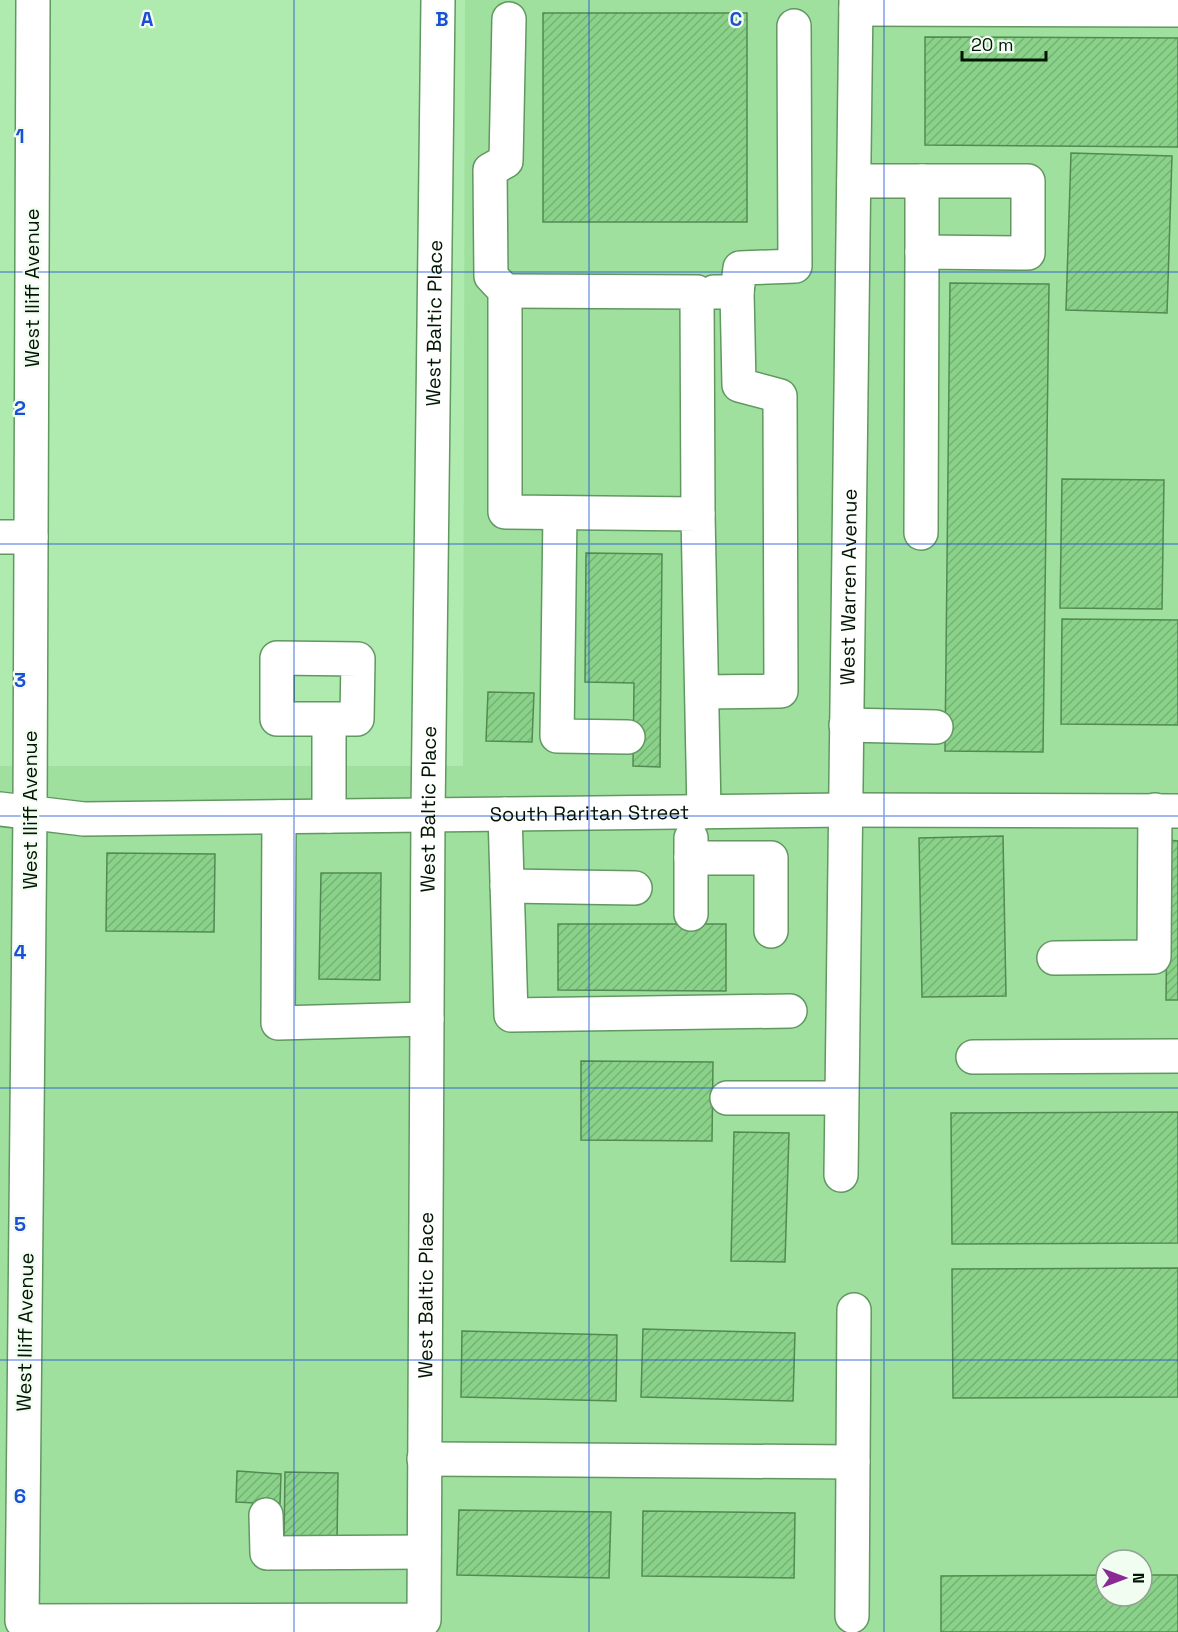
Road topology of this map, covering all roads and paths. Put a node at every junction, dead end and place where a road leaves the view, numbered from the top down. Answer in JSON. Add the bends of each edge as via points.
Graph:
{"nodes":[{"id":1,"x":33,"y":0,"type":"edge"},
{"id":2,"x":438,"y":0,"type":"edge"},
{"id":3,"x":856,"y":4,"type":"edge"},
{"id":4,"x":1178,"y":10,"type":"edge"},
{"id":5,"x":509,"y":20,"type":"dead end"},
{"id":6,"x":794,"y":26,"type":"dead end"},
{"id":7,"x":854,"y":180,"type":"junction"},
{"id":8,"x":922,"y":181,"type":"junction"},
{"id":9,"x":922,"y":252,"type":"junction"},
{"id":10,"x":505,"y":291,"type":"junction"},
{"id":11,"x":698,"y":292,"type":"junction"},
{"id":12,"x":737,"y":292,"type":"junction"},
{"id":13,"x":560,"y":513,"type":"junction"},
{"id":14,"x":698,"y":514,"type":"junction"},
{"id":15,"x":921,"y":533,"type":"dead end"},
{"id":16,"x":16,"y":537,"type":"edge"},
{"id":17,"x":702,"y":692,"type":"junction"},
{"id":18,"x":329,"y":719,"type":"dead end"},
{"id":19,"x":846,"y":725,"type":"junction"},
{"id":20,"x":936,"y":726,"type":"dead end"},
{"id":21,"x":628,"y":737,"type":"dead end"},
{"id":22,"x":15,"y":810,"type":"edge"},
{"id":23,"x":845,"y":810,"type":"junction"},
{"id":24,"x":1167,"y":811,"type":"edge"},
{"id":25,"x":697,"y":812,"type":"junction"},
{"id":26,"x":506,"y":814,"type":"junction"},
{"id":27,"x":428,"y":815,"type":"junction"},
{"id":28,"x":329,"y":816,"type":"junction"},
{"id":29,"x":279,"y":817,"type":"junction"},
{"id":30,"x":691,"y":858,"type":"junction"},
{"id":31,"x":507,"y":886,"type":"junction"},
{"id":32,"x":635,"y":888,"type":"dead end"},
{"id":33,"x":691,"y":914,"type":"dead end"},
{"id":34,"x":771,"y":931,"type":"dead end"},
{"id":35,"x":1054,"y":958,"type":"dead end"},
{"id":36,"x":790,"y":1011,"type":"dead end"},
{"id":37,"x":427,"y":1019,"type":"junction"},
{"id":38,"x":973,"y":1056,"type":"dead end"},
{"id":39,"x":1178,"y":1056,"type":"edge"},
{"id":40,"x":727,"y":1098,"type":"dead end"},
{"id":41,"x":841,"y":1098,"type":"junction"},
{"id":42,"x":841,"y":1175,"type":"dead end"},
{"id":43,"x":854,"y":1310,"type":"dead end"},
{"id":44,"x":424,"y":1459,"type":"junction"},
{"id":45,"x":853,"y":1462,"type":"junction"},
{"id":46,"x":266,"y":1515,"type":"dead end"},
{"id":47,"x":424,"y":1552,"type":"junction"},
{"id":48,"x":852,"y":1616,"type":"dead end"},
{"id":49,"x":424,"y":1620,"type":"joint"}],
"edges":[{"from":1,"to":16,"type":"street","name":"West Iliff Avenue"},
{"from":2,"to":27,"type":"street","name":"West Baltic Place"},
{"from":3,"to":4,"type":"street"},
{"from":3,"to":7,"type":"street","name":"West Warren Avenue"},
{"from":5,"to":10,"type":"street","via":[[506,161],[490,170],[491,276]]},
{"from":6,"to":12,"type":"street","via":[[795,266],[740,268]]},
{"from":7,"to":8,"type":"street"},
{"from":7,"to":19,"type":"street","name":"West Warren Avenue"},
{"from":8,"to":9,"type":"street"},
{"from":8,"to":9,"type":"street","via":[[1028,181],[1028,253]]},
{"from":9,"to":15,"type":"street"},
{"from":10,"to":11,"type":"street"},
{"from":10,"to":13,"type":"street","via":[[506,512]]},
{"from":11,"to":12,"type":"street"},
{"from":11,"to":14,"type":"street"},
{"from":12,"to":17,"type":"street","via":[[739,385],[780,396],[781,691]]},
{"from":13,"to":14,"type":"street"},
{"from":13,"to":21,"type":"street","via":[[557,736]]},
{"from":14,"to":17,"type":"street"},
{"from":16,"to":22,"type":"street","name":"West Iliff Avenue"},
{"from":17,"to":25,"type":"street"},
{"from":18,"to":28,"type":"street"},
{"from":19,"to":20,"type":"street"},
{"from":19,"to":23,"type":"street","name":"West Warren Avenue"},
{"from":22,"to":29,"type":"street","name":"South Raritan Street","via":[[84,819]]},
{"from":22,"to":49,"type":"street","name":"West Iliff Avenue","via":[[22,1621]]},
{"from":23,"to":24,"type":"street","name":"South Raritan Street"},
{"from":23,"to":25,"type":"street","name":"South Raritan Street"},
{"from":23,"to":41,"type":"street","name":"West Warren Avenue"},
{"from":24,"to":35,"type":"street","via":[[1154,957]]},
{"from":25,"to":26,"type":"street","name":"South Raritan Street"},
{"from":25,"to":30,"type":"street"},
{"from":26,"to":27,"type":"street","name":"South Raritan Street"},
{"from":26,"to":31,"type":"street"},
{"from":27,"to":28,"type":"street","name":"South Raritan Street"},
{"from":27,"to":37,"type":"street","name":"West Baltic Place"},
{"from":28,"to":29,"type":"street","name":"South Raritan Street"},
{"from":29,"to":37,"type":"street","via":[[278,1023]]},
{"from":30,"to":33,"type":"street"},
{"from":30,"to":34,"type":"street","via":[[771,858]]},
{"from":31,"to":32,"type":"street"},
{"from":31,"to":36,"type":"street","via":[[511,1015]]},
{"from":37,"to":44,"type":"street","name":"West Baltic Place"},
{"from":38,"to":39,"type":"street"},
{"from":40,"to":41,"type":"street"},
{"from":41,"to":42,"type":"street","name":"West Warren Avenue"},
{"from":43,"to":45,"type":"street"},
{"from":44,"to":45,"type":"street"},
{"from":44,"to":47,"type":"street","name":"West Baltic Place"},
{"from":45,"to":48,"type":"street"},
{"from":46,"to":47,"type":"street","via":[[267,1553]]},
{"from":47,"to":49,"type":"street","name":"West Baltic Place"}]}
